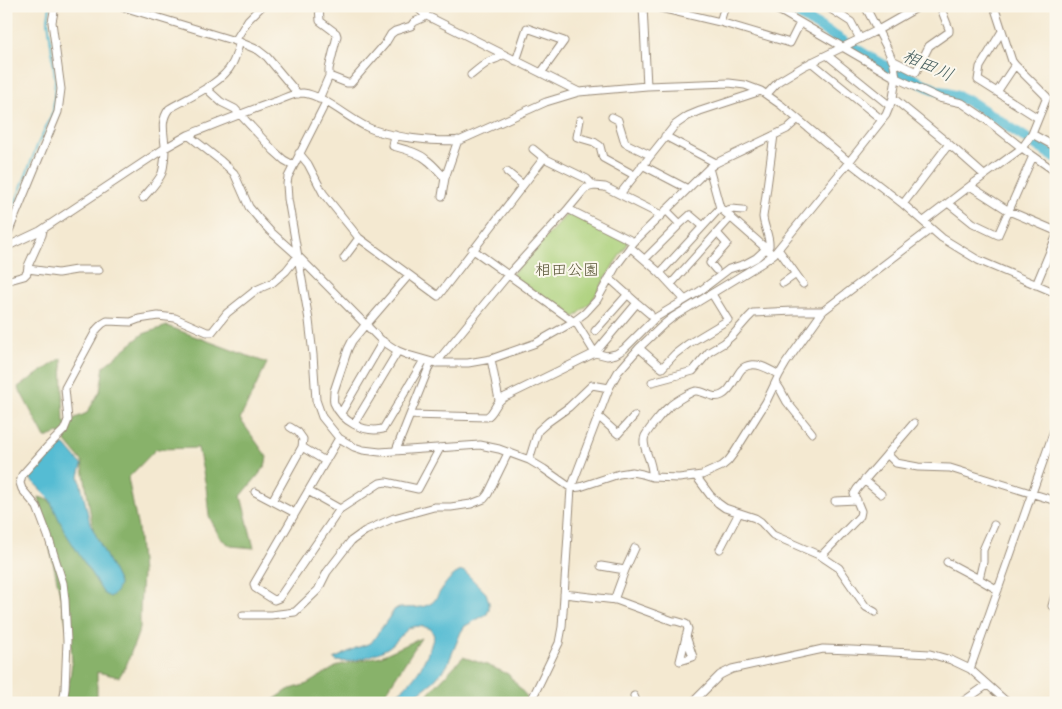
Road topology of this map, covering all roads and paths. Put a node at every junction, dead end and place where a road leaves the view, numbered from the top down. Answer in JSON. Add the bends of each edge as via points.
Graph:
{"nodes":[{"id":1,"x":55,"y":6,"type":"edge"},
{"id":2,"x":120,"y":6,"type":"edge"},
{"id":3,"x":262,"y":6,"type":"edge"},
{"id":4,"x":319,"y":6,"type":"edge"},
{"id":5,"x":416,"y":6,"type":"edge"},
{"id":6,"x":429,"y":6,"type":"edge"},
{"id":7,"x":642,"y":6,"type":"edge"},
{"id":8,"x":652,"y":6,"type":"edge"},
{"id":9,"x":726,"y":6,"type":"edge"},
{"id":10,"x":768,"y":6,"type":"edge"},
{"id":11,"x":826,"y":6,"type":"edge"},
{"id":12,"x":865,"y":6,"type":"edge"},
{"id":13,"x":920,"y":6,"type":"edge"},
{"id":14,"x":940,"y":6,"type":"edge"},
{"id":15,"x":996,"y":7,"type":"edge"},
{"id":16,"x":425,"y":15,"type":"junction"},
{"id":17,"x":720,"y":22,"type":"junction"},
{"id":18,"x":800,"y":22,"type":"junction"},
{"id":19,"x":878,"y":30,"type":"junction"},
{"id":20,"x":1002,"y":31,"type":"junction"},
{"id":21,"x":238,"y":41,"type":"junction"},
{"id":22,"x":856,"y":41,"type":"junction"},
{"id":23,"x":843,"y":47,"type":"junction"},
{"id":24,"x":503,"y":54,"type":"junction"},
{"id":25,"x":827,"y":55,"type":"junction"},
{"id":26,"x":516,"y":61,"type":"junction"},
{"id":27,"x":811,"y":62,"type":"junction"},
{"id":28,"x":893,"y":62,"type":"junction"},
{"id":29,"x":1015,"y":66,"type":"junction"},
{"id":30,"x":541,"y":73,"type":"junction"},
{"id":31,"x":471,"y":75,"type":"dead end"},
{"id":32,"x":328,"y":76,"type":"junction"},
{"id":33,"x":895,"y":76,"type":"junction"},
{"id":34,"x":647,"y":86,"type":"junction"},
{"id":35,"x":207,"y":87,"type":"junction"},
{"id":36,"x":579,"y":92,"type":"junction"},
{"id":37,"x":764,"y":92,"type":"junction"},
{"id":38,"x":998,"y":92,"type":"junction"},
{"id":39,"x":298,"y":94,"type":"junction"},
{"id":40,"x":893,"y":98,"type":"junction"},
{"id":41,"x":322,"y":100,"type":"junction"},
{"id":42,"x":890,"y":106,"type":"junction"},
{"id":43,"x":239,"y":114,"type":"junction"},
{"id":44,"x":612,"y":118,"type":"dead end"},
{"id":45,"x":1038,"y":118,"type":"junction"},
{"id":46,"x":798,"y":119,"type":"junction"},
{"id":47,"x":580,"y":120,"type":"dead end"},
{"id":48,"x":882,"y":120,"type":"junction"},
{"id":49,"x":1032,"y":134,"type":"junction"},
{"id":50,"x":395,"y":135,"type":"junction"},
{"id":51,"x":774,"y":135,"type":"junction"},
{"id":52,"x":188,"y":136,"type":"junction"},
{"id":53,"x":665,"y":136,"type":"junction"},
{"id":54,"x":458,"y":140,"type":"junction"},
{"id":55,"x":948,"y":144,"type":"junction"},
{"id":56,"x":1056,"y":147,"type":"edge"},
{"id":57,"x":165,"y":148,"type":"junction"},
{"id":58,"x":1022,"y":148,"type":"junction"},
{"id":59,"x":533,"y":149,"type":"dead end"},
{"id":60,"x":299,"y":153,"type":"junction"},
{"id":61,"x":650,"y":156,"type":"junction"},
{"id":62,"x":1034,"y":156,"type":"junction"},
{"id":63,"x":544,"y":158,"type":"junction"},
{"id":64,"x":849,"y":162,"type":"junction"},
{"id":65,"x":716,"y":163,"type":"junction"},
{"id":66,"x":293,"y":165,"type":"junction"},
{"id":67,"x":642,"y":165,"type":"junction"},
{"id":68,"x":709,"y":168,"type":"junction"},
{"id":69,"x":507,"y":172,"type":"dead end"},
{"id":70,"x":1056,"y":172,"type":"edge"},
{"id":71,"x":634,"y":175,"type":"junction"},
{"id":72,"x":984,"y":175,"type":"junction"},
{"id":73,"x":444,"y":178,"type":"junction"},
{"id":74,"x":523,"y":185,"type":"junction"},
{"id":75,"x":594,"y":186,"type":"junction"},
{"id":76,"x":970,"y":186,"type":"junction"},
{"id":77,"x":688,"y":189,"type":"junction"},
{"id":78,"x":620,"y":194,"type":"junction"},
{"id":79,"x":442,"y":196,"type":"dead end"},
{"id":80,"x":142,"y":198,"type":"dead end"},
{"id":81,"x":948,"y":203,"type":"junction"},
{"id":82,"x":903,"y":204,"type":"junction"},
{"id":83,"x":722,"y":209,"type":"junction"},
{"id":84,"x":568,"y":210,"type":"junction"},
{"id":85,"x":743,"y":210,"type":"dead end"},
{"id":86,"x":1009,"y":211,"type":"junction"},
{"id":87,"x":664,"y":213,"type":"junction"},
{"id":88,"x":731,"y":217,"type":"junction"},
{"id":89,"x":924,"y":221,"type":"junction"},
{"id":90,"x":680,"y":224,"type":"junction"},
{"id":91,"x":704,"y":226,"type":"junction"},
{"id":92,"x":931,"y":229,"type":"junction"},
{"id":93,"x":43,"y":230,"type":"junction"},
{"id":94,"x":1056,"y":231,"type":"edge"},
{"id":95,"x":717,"y":233,"type":"junction"},
{"id":96,"x":1056,"y":237,"type":"edge"},
{"id":97,"x":6,"y":238,"type":"edge"},
{"id":98,"x":359,"y":238,"type":"junction"},
{"id":99,"x":632,"y":244,"type":"junction"},
{"id":100,"x":6,"y":247,"type":"edge"},
{"id":101,"x":767,"y":248,"type":"junction"},
{"id":102,"x":472,"y":250,"type":"junction"},
{"id":103,"x":776,"y":251,"type":"junction"},
{"id":104,"x":298,"y":256,"type":"junction"},
{"id":105,"x":344,"y":258,"type":"dead end"},
{"id":106,"x":645,"y":259,"type":"junction"},
{"id":107,"x":28,"y":269,"type":"junction"},
{"id":108,"x":99,"y":270,"type":"dead end"},
{"id":109,"x":716,"y":270,"type":"dead end"},
{"id":110,"x":660,"y":273,"type":"junction"},
{"id":111,"x":796,"y":274,"type":"junction"},
{"id":112,"x":409,"y":275,"type":"junction"},
{"id":113,"x":508,"y":275,"type":"junction"},
{"id":114,"x":609,"y":278,"type":"junction"},
{"id":115,"x":6,"y":281,"type":"edge"},
{"id":116,"x":782,"y":283,"type":"dead end"},
{"id":117,"x":671,"y":284,"type":"junction"},
{"id":118,"x":803,"y":284,"type":"dead end"},
{"id":119,"x":1036,"y":285,"type":"junction"},
{"id":120,"x":1056,"y":293,"type":"edge"},
{"id":121,"x":628,"y":294,"type":"junction"},
{"id":122,"x":712,"y":294,"type":"junction"},
{"id":123,"x":685,"y":300,"type":"junction"},
{"id":124,"x":637,"y":303,"type":"junction"},
{"id":125,"x":823,"y":311,"type":"junction"},
{"id":126,"x":650,"y":314,"type":"dead end"},
{"id":127,"x":573,"y":322,"type":"junction"},
{"id":128,"x":366,"y":325,"type":"junction"},
{"id":129,"x":596,"y":332,"type":"dead end"},
{"id":130,"x":383,"y":341,"type":"junction"},
{"id":131,"x":639,"y":348,"type":"junction"},
{"id":132,"x":398,"y":351,"type":"junction"},
{"id":133,"x":595,"y":354,"type":"junction"},
{"id":134,"x":492,"y":359,"type":"junction"},
{"id":135,"x":430,"y":361,"type":"junction"},
{"id":136,"x":779,"y":375,"type":"junction"},
{"id":137,"x":652,"y":382,"type":"dead end"},
{"id":138,"x":776,"y":383,"type":"junction"},
{"id":139,"x":609,"y":388,"type":"junction"},
{"id":140,"x":499,"y":400,"type":"junction"},
{"id":141,"x":341,"y":413,"type":"junction"},
{"id":142,"x":410,"y":414,"type":"junction"},
{"id":143,"x":598,"y":416,"type":"junction"},
{"id":144,"x":634,"y":416,"type":"dead end"},
{"id":145,"x":914,"y":422,"type":"dead end"},
{"id":146,"x":354,"y":424,"type":"junction"},
{"id":147,"x":1056,"y":425,"type":"edge"},
{"id":148,"x":290,"y":426,"type":"dead end"},
{"id":149,"x":812,"y":433,"type":"dead end"},
{"id":150,"x":339,"y":438,"type":"junction"},
{"id":151,"x":302,"y":447,"type":"junction"},
{"id":152,"x":440,"y":448,"type":"junction"},
{"id":153,"x":396,"y":450,"type":"junction"},
{"id":154,"x":508,"y":452,"type":"junction"},
{"id":155,"x":887,"y":454,"type":"junction"},
{"id":156,"x":529,"y":460,"type":"junction"},
{"id":157,"x":325,"y":462,"type":"junction"},
{"id":158,"x":652,"y":476,"type":"junction"},
{"id":159,"x":696,"y":476,"type":"junction"},
{"id":160,"x":864,"y":480,"type":"junction"},
{"id":161,"x":570,"y":488,"type":"junction"},
{"id":162,"x":308,"y":491,"type":"junction"},
{"id":163,"x":255,"y":492,"type":"dead end"},
{"id":164,"x":881,"y":494,"type":"dead end"},
{"id":165,"x":1032,"y":494,"type":"junction"},
{"id":166,"x":857,"y":500,"type":"junction"},
{"id":167,"x":272,"y":501,"type":"junction"},
{"id":168,"x":835,"y":501,"type":"dead end"},
{"id":169,"x":1056,"y":501,"type":"edge"},
{"id":170,"x":340,"y":509,"type":"junction"},
{"id":171,"x":295,"y":513,"type":"junction"},
{"id":172,"x":739,"y":513,"type":"junction"},
{"id":173,"x":994,"y":525,"type":"dead end"},
{"id":174,"x":635,"y":548,"type":"dead end"},
{"id":175,"x":720,"y":549,"type":"dead end"},
{"id":176,"x":821,"y":556,"type":"junction"},
{"id":177,"x":947,"y":562,"type":"dead end"},
{"id":178,"x":601,"y":566,"type":"dead end"},
{"id":179,"x":626,"y":570,"type":"junction"},
{"id":180,"x":979,"y":579,"type":"junction"},
{"id":181,"x":998,"y":590,"type":"junction"},
{"id":182,"x":1056,"y":592,"type":"edge"},
{"id":183,"x":564,"y":594,"type":"junction"},
{"id":184,"x":614,"y":600,"type":"junction"},
{"id":185,"x":1056,"y":606,"type":"edge"},
{"id":186,"x":875,"y":612,"type":"dead end"},
{"id":187,"x":243,"y":615,"type":"dead end"},
{"id":188,"x":686,"y":636,"type":"dead end"},
{"id":189,"x":970,"y":669,"type":"junction"},
{"id":190,"x":986,"y":685,"type":"junction"},
{"id":191,"x":63,"y":703,"type":"edge"},
{"id":192,"x":530,"y":703,"type":"edge"},
{"id":193,"x":692,"y":703,"type":"edge"},
{"id":194,"x":962,"y":703,"type":"edge"},
{"id":195,"x":1008,"y":703,"type":"edge"}],
"edges":[{"from":1,"to":97,"type":"street","via":[[52,22],[61,89],[58,112]]},
{"from":2,"to":21,"type":"street"},
{"from":3,"to":21,"type":"street","via":[[248,20]]},
{"from":4,"to":32,"type":"street","via":[[320,21],[338,36]]},
{"from":5,"to":16,"type":"street"},
{"from":6,"to":16,"type":"street"},
{"from":7,"to":34,"type":"street"},
{"from":8,"to":17,"type":"street"},
{"from":9,"to":17,"type":"street"},
{"from":10,"to":18,"type":"street"},
{"from":11,"to":22,"type":"street","via":[[852,22]]},
{"from":12,"to":19,"type":"street"},
{"from":13,"to":19,"type":"street"},
{"from":14,"to":28,"type":"street","via":[[949,32],[929,46],[916,72]]},
{"from":15,"to":20,"type":"street"},
{"from":16,"to":24,"type":"street"},
{"from":16,"to":32,"type":"street","via":[[411,26],[391,34],[351,83]]},
{"from":17,"to":18,"type":"street","via":[[790,42]]},
{"from":18,"to":23,"type":"street"},
{"from":19,"to":22,"type":"street"},
{"from":19,"to":28,"type":"street"},
{"from":20,"to":29,"type":"street"},
{"from":20,"to":38,"type":"street","via":[[980,67],[978,80]]},
{"from":21,"to":35,"type":"street","via":[[228,71]]},
{"from":21,"to":39,"type":"street","via":[[267,57]]},
{"from":22,"to":23,"type":"street"},
{"from":23,"to":25,"type":"street"},
{"from":23,"to":33,"type":"street"},
{"from":24,"to":26,"type":"street"},
{"from":24,"to":31,"type":"street"},
{"from":25,"to":27,"type":"street"},
{"from":25,"to":42,"type":"street"},
{"from":26,"to":30,"type":"street"},
{"from":26,"to":30,"type":"street","via":[[528,28],[564,42]]},
{"from":27,"to":37,"type":"street"},
{"from":27,"to":48,"type":"street"},
{"from":28,"to":33,"type":"street"},
{"from":29,"to":38,"type":"street"},
{"from":29,"to":45,"type":"street","via":[[1047,97]]},
{"from":30,"to":36,"type":"street"},
{"from":32,"to":41,"type":"street"},
{"from":33,"to":40,"type":"street"},
{"from":33,"to":58,"type":"street","via":[[939,98],[962,103]]},
{"from":34,"to":36,"type":"street"},
{"from":34,"to":37,"type":"street","via":[[729,83]]},
{"from":35,"to":43,"type":"street"},
{"from":35,"to":57,"type":"street","via":[[169,108],[162,126]]},
{"from":36,"to":54,"type":"street","via":[[546,102]]},
{"from":37,"to":46,"type":"street"},
{"from":37,"to":53,"type":"street","via":[[700,110],[675,125]]},
{"from":38,"to":45,"type":"street"},
{"from":39,"to":41,"type":"street","via":[[310,94]]},
{"from":39,"to":43,"type":"street"},
{"from":40,"to":42,"type":"street"},
{"from":40,"to":55,"type":"street"},
{"from":41,"to":50,"type":"street","via":[[367,127]]},
{"from":41,"to":60,"type":"street"},
{"from":42,"to":48,"type":"street"},
{"from":43,"to":52,"type":"street"},
{"from":43,"to":66,"type":"street","via":[[274,151]]},
{"from":44,"to":61,"type":"street","via":[[618,120],[625,143]]},
{"from":45,"to":49,"type":"street"},
{"from":46,"to":51,"type":"street"},
{"from":46,"to":64,"type":"street"},
{"from":47,"to":71,"type":"street","via":[[577,137],[600,146],[603,158]]},
{"from":48,"to":64,"type":"street"},
{"from":49,"to":56,"type":"street"},
{"from":49,"to":58,"type":"street"},
{"from":50,"to":54,"type":"street"},
{"from":50,"to":73,"type":"street","via":[[393,146],[422,156]]},
{"from":51,"to":65,"type":"street"},
{"from":51,"to":101,"type":"street","via":[[763,217],[769,243]]},
{"from":52,"to":57,"type":"street"},
{"from":52,"to":104,"type":"street","via":[[234,174],[258,219]]},
{"from":53,"to":61,"type":"street"},
{"from":53,"to":65,"type":"street"},
{"from":54,"to":73,"type":"street"},
{"from":55,"to":72,"type":"street"},
{"from":55,"to":82,"type":"street"},
{"from":57,"to":80,"type":"street","via":[[160,177]]},
{"from":57,"to":93,"type":"street"},
{"from":58,"to":62,"type":"street"},
{"from":58,"to":72,"type":"street"},
{"from":59,"to":63,"type":"street"},
{"from":60,"to":66,"type":"street"},
{"from":60,"to":98,"type":"street","via":[[323,193]]},
{"from":61,"to":67,"type":"street"},
{"from":62,"to":70,"type":"street"},
{"from":62,"to":86,"type":"street"},
{"from":63,"to":74,"type":"street"},
{"from":63,"to":75,"type":"street"},
{"from":64,"to":82,"type":"street"},
{"from":64,"to":103,"type":"street"},
{"from":65,"to":68,"type":"street"},
{"from":66,"to":104,"type":"street","via":[[287,184]]},
{"from":67,"to":71,"type":"street"},
{"from":67,"to":77,"type":"street"},
{"from":68,"to":77,"type":"street"},
{"from":68,"to":83,"type":"street"},
{"from":69,"to":74,"type":"street"},
{"from":71,"to":78,"type":"street"},
{"from":72,"to":76,"type":"street"},
{"from":73,"to":79,"type":"street"},
{"from":74,"to":102,"type":"street"},
{"from":75,"to":78,"type":"street"},
{"from":75,"to":84,"type":"street","via":[[582,190]]},
{"from":76,"to":81,"type":"street"},
{"from":76,"to":86,"type":"street"},
{"from":77,"to":87,"type":"street"},
{"from":78,"to":87,"type":"street"},
{"from":81,"to":86,"type":"street","via":[[973,223],[998,235]]},
{"from":81,"to":89,"type":"street"},
{"from":82,"to":89,"type":"street"},
{"from":83,"to":85,"type":"street"},
{"from":83,"to":88,"type":"street"},
{"from":83,"to":91,"type":"street"},
{"from":84,"to":99,"type":"street"},
{"from":84,"to":113,"type":"street"},
{"from":86,"to":94,"type":"street"},
{"from":87,"to":90,"type":"street"},
{"from":87,"to":99,"type":"street"},
{"from":88,"to":95,"type":"street"},
{"from":88,"to":101,"type":"street"},
{"from":89,"to":92,"type":"street"},
{"from":90,"to":91,"type":"street","via":[[690,215]]},
{"from":90,"to":106,"type":"street"},
{"from":91,"to":110,"type":"street"},
{"from":92,"to":119,"type":"street","via":[[978,260]]},
{"from":92,"to":125,"type":"street"},
{"from":93,"to":100,"type":"street"},
{"from":93,"to":107,"type":"street"},
{"from":95,"to":109,"type":"street","via":[[727,244],[710,263]]},
{"from":95,"to":117,"type":"street"},
{"from":96,"to":119,"type":"street"},
{"from":98,"to":105,"type":"street"},
{"from":98,"to":112,"type":"street"},
{"from":99,"to":106,"type":"street"},
{"from":99,"to":114,"type":"street"},
{"from":101,"to":103,"type":"street"},
{"from":101,"to":123,"type":"street","via":[[756,258],[729,269]]},
{"from":102,"to":112,"type":"street","via":[[438,296]]},
{"from":102,"to":113,"type":"street"},
{"from":103,"to":111,"type":"street"},
{"from":103,"to":122,"type":"street"},
{"from":104,"to":128,"type":"street"},
{"from":104,"to":150,"type":"street","via":[[309,320],[316,400],[322,417]]},
{"from":104,"to":191,"type":"street","via":[[272,283],[256,290],[227,313],[212,332],[175,318],[158,316],[131,322],[107,321],[97,329],[66,388],[68,420],[64,430],[22,474],[20,483],[37,507],[63,583],[67,641]]},
{"from":106,"to":110,"type":"street"},
{"from":107,"to":108,"type":"street","via":[[58,273]]},
{"from":107,"to":115,"type":"street","via":[[24,276]]},
{"from":110,"to":117,"type":"street"},
{"from":111,"to":116,"type":"street"},
{"from":111,"to":118,"type":"street"},
{"from":112,"to":128,"type":"street"},
{"from":113,"to":127,"type":"street"},
{"from":113,"to":135,"type":"street"},
{"from":114,"to":121,"type":"street"},
{"from":114,"to":127,"type":"street","via":[[597,300]]},
{"from":117,"to":123,"type":"street"},
{"from":119,"to":120,"type":"street"},
{"from":121,"to":124,"type":"street"},
{"from":121,"to":129,"type":"street"},
{"from":122,"to":131,"type":"street","via":[[668,321]]},
{"from":122,"to":131,"type":"street","via":[[728,320],[688,344],[662,368]]},
{"from":123,"to":133,"type":"street","via":[[652,320],[624,350],[608,356]]},
{"from":124,"to":126,"type":"street"},
{"from":124,"to":133,"type":"street"},
{"from":125,"to":136,"type":"street"},
{"from":125,"to":137,"type":"street","via":[[753,314],[724,343],[709,352],[693,371]]},
{"from":127,"to":133,"type":"street"},
{"from":127,"to":134,"type":"street","via":[[536,343]]},
{"from":128,"to":130,"type":"street"},
{"from":128,"to":141,"type":"street","via":[[348,349],[334,391],[334,402]]},
{"from":130,"to":132,"type":"street"},
{"from":130,"to":141,"type":"street"},
{"from":131,"to":139,"type":"street"},
{"from":132,"to":135,"type":"street"},
{"from":132,"to":146,"type":"street"},
{"from":133,"to":140,"type":"street"},
{"from":134,"to":135,"type":"street","via":[[468,363]]},
{"from":134,"to":140,"type":"street"},
{"from":135,"to":142,"type":"street"},
{"from":135,"to":146,"type":"street","via":[[383,429],[362,428]]},
{"from":136,"to":138,"type":"street"},
{"from":136,"to":158,"type":"street","via":[[765,367],[748,366],[743,368],[725,394],[713,397],[692,392],[670,406],[645,437],[644,446],[651,462]]},
{"from":138,"to":149,"type":"street","via":[[786,402]]},
{"from":138,"to":159,"type":"street","via":[[728,461],[712,472]]},
{"from":139,"to":143,"type":"street"},
{"from":139,"to":156,"type":"street","via":[[592,385],[538,431]]},
{"from":140,"to":142,"type":"street","via":[[487,417]]},
{"from":141,"to":146,"type":"street"},
{"from":142,"to":153,"type":"street"},
{"from":143,"to":144,"type":"street","via":[[618,434]]},
{"from":143,"to":161,"type":"street"},
{"from":145,"to":155,"type":"street"},
{"from":147,"to":165,"type":"street"},
{"from":148,"to":151,"type":"street","via":[[303,439]]},
{"from":150,"to":153,"type":"street","via":[[363,450]]},
{"from":150,"to":157,"type":"street"},
{"from":151,"to":157,"type":"street"},
{"from":151,"to":167,"type":"street"},
{"from":152,"to":153,"type":"street"},
{"from":152,"to":154,"type":"street","via":[[480,445]]},
{"from":152,"to":170,"type":"street","via":[[418,489],[380,483]]},
{"from":154,"to":156,"type":"street"},
{"from":154,"to":187,"type":"street","via":[[484,499],[471,504],[434,507],[394,518],[365,531],[352,541],[327,572],[318,590],[295,612]]},
{"from":155,"to":160,"type":"street"},
{"from":155,"to":165,"type":"street","via":[[896,463],[950,468]]},
{"from":156,"to":161,"type":"street"},
{"from":157,"to":162,"type":"street"},
{"from":158,"to":159,"type":"street"},
{"from":158,"to":161,"type":"street","via":[[632,472]]},
{"from":159,"to":172,"type":"street","via":[[718,503]]},
{"from":160,"to":164,"type":"street"},
{"from":160,"to":166,"type":"street","via":[[854,494]]},
{"from":161,"to":183,"type":"street"},
{"from":162,"to":170,"type":"street"},
{"from":162,"to":171,"type":"street"},
{"from":163,"to":167,"type":"street"},
{"from":165,"to":169,"type":"street"},
{"from":165,"to":181,"type":"street"},
{"from":166,"to":168,"type":"street"},
{"from":166,"to":176,"type":"street","via":[[860,516]]},
{"from":167,"to":171,"type":"street"},
{"from":170,"to":171,"type":"street","via":[[279,598],[274,600],[254,584]]},
{"from":172,"to":175,"type":"street"},
{"from":172,"to":176,"type":"street","via":[[755,518],[773,535]]},
{"from":173,"to":180,"type":"street","via":[[983,550]]},
{"from":174,"to":179,"type":"street"},
{"from":176,"to":186,"type":"street","via":[[839,568],[866,607]]},
{"from":177,"to":180,"type":"street"},
{"from":178,"to":179,"type":"street"},
{"from":179,"to":184,"type":"street"},
{"from":180,"to":181,"type":"street"},
{"from":181,"to":189,"type":"street"},
{"from":182,"to":185,"type":"street","via":[[1052,606]]},
{"from":183,"to":184,"type":"street"},
{"from":183,"to":192,"type":"street","via":[[559,643]]},
{"from":184,"to":188,"type":"street","via":[[686,624]]},
{"from":189,"to":190,"type":"street"},
{"from":189,"to":193,"type":"street","via":[[930,654],[823,650],[732,669],[720,675]]},
{"from":190,"to":194,"type":"street"},
{"from":190,"to":195,"type":"street"}]}
